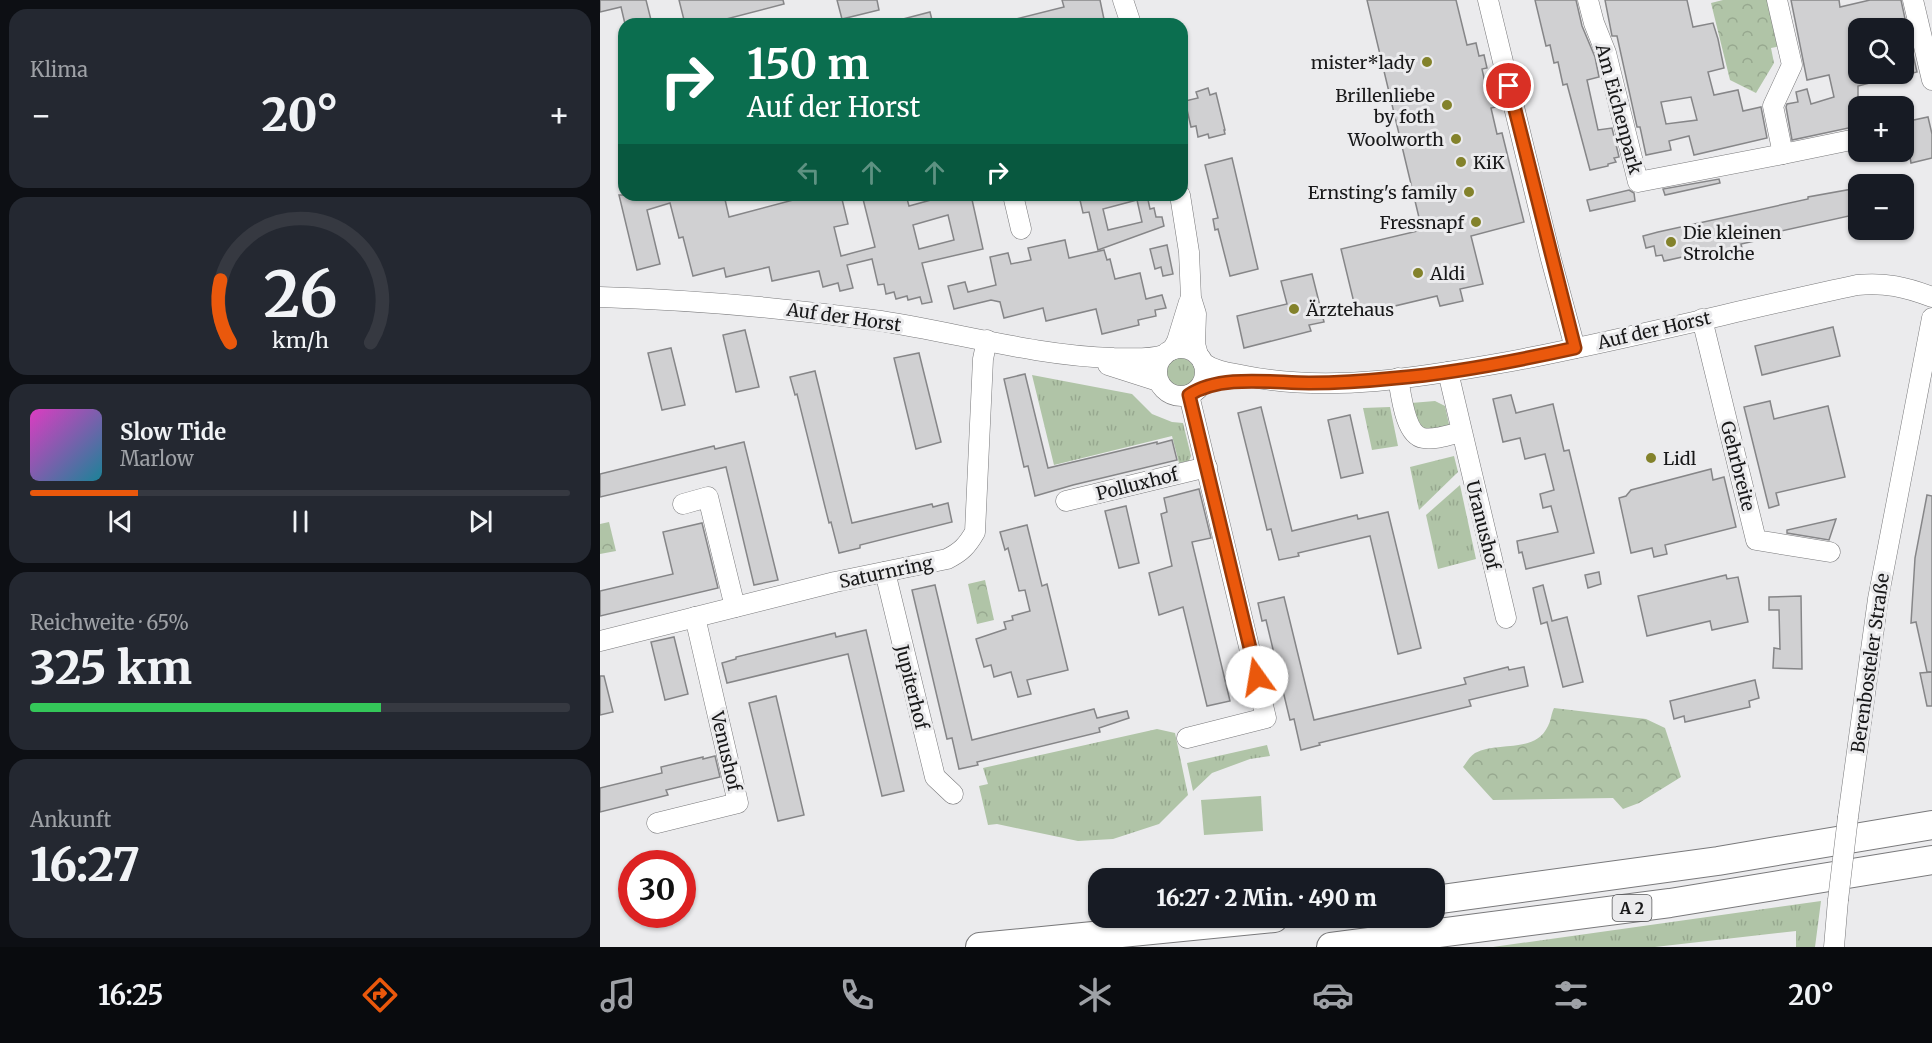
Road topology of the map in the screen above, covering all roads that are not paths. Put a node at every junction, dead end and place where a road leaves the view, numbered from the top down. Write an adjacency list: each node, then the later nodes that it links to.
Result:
1 (1123, 0): 6 (street)
2 (1488, 0): 19 (street)
3 (1588, 0): 9 (street, Am Eichenpark)
4 (1777, 0): 9 (street)
5 (1913, 0): 7 (street)
6 (1129, 18)
7 (1932, 80)
8 (1848, 141): 9 (street, Am Eichenpark)
9 (1783, 154)
10 (1014, 201): 12 (street)
11 (1181, 201): 15 (street)
12 (1021, 229)
13 (600, 297): 18 (street, Auf der Horst)
14 (1932, 297): 17 (street, Auf der Horst)
15 (1191, 298): 20 (street); 22 (street)
16 (1932, 318): 24 (street, Berenbosteler Straße)
17 (1702, 319): 19 (street, Auf der Horst); 33 (street, Gehrbreite)
18 (987, 340): 21 (street, Auf der Horst); 34 (street, Saturnring)
19 (1575, 348): 23 (street, Auf der Horst)
20 (1168, 352): 21 (street, Auf der Horst); 22 (street); 27 (street)
21 (1086, 357): 27 (street, Auf der Horst)
22 (1201, 359): 26 (street, Auf der Horst); 28 (street)
23 (1448, 372): 25 (street, Auf der Horst); 29 (street, Uranushof)
24 (1926, 374): 48 (street, Berenbosteler Straße, bridge)
25 (1398, 378): 26 (street, Auf der Horst); 29 (street)
26 (1265, 380): 28 (street, Auf der Horst)
27 (1158, 381): 28 (street)
28 (1193, 392): 30 (street)
29 (1461, 432): 37 (street, Uranushof)
30 (1207, 467): 31 (street, Polluxhof); 39 (street)
31 (1066, 501)
32 (683, 504): 35 (street)
33 (1830, 552)
34 (885, 572): 35 (street, Saturnring); 40 (street, Jupiterhof)
35 (735, 607): 36 (street, Saturnring)
36 (695, 617): 38 (street, Saturnring); 41 (street, Venushof)
37 (1506, 618)
38 (600, 641)
39 (1187, 738)
40 (953, 794)
41 (657, 823)
42 (1932, 825): 44 (highway, A 2)
43 (1932, 860): 47 (highway, A 2)
44 (1445, 899)
45 (1173, 928): 46 (highway)
46 (980, 947)
47 (1331, 947)
48 (1834, 947)

